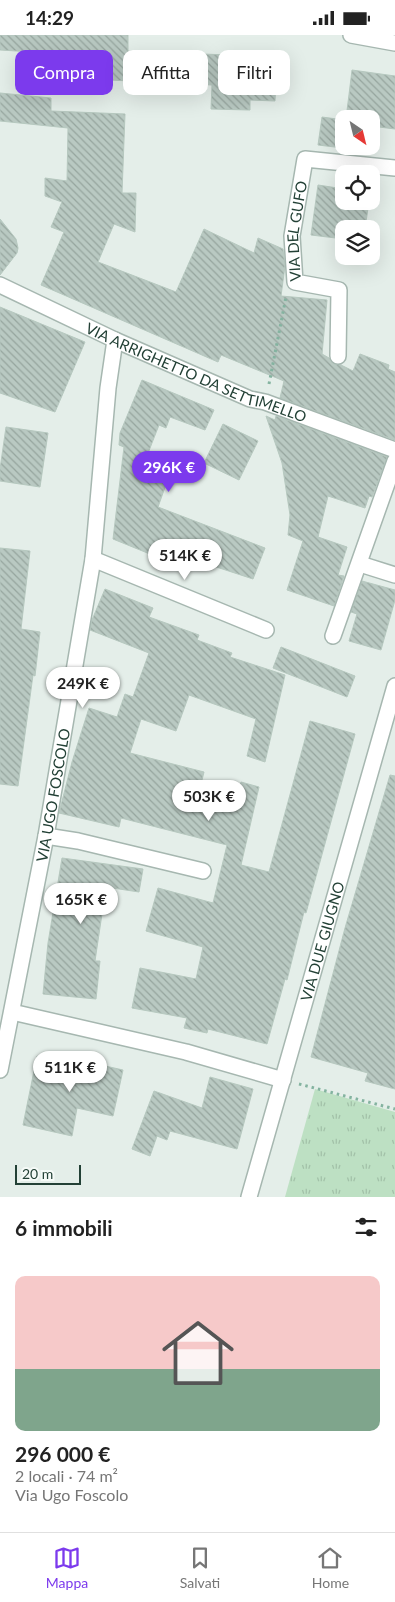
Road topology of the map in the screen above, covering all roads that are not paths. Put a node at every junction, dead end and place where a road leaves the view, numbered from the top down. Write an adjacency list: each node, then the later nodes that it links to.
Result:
1 (351, 35): 2 (street)
2 (395, 43)
3 (395, 168): 6 (street, VIA DEL GUFO)
4 (0, 285): 5 (street, VIA ARRIGHETTO DA SETTIMELLO)
5 (114, 340): 7 (street, VIA ARRIGHETTO DA SETTIMELLO); 9 (street, VIA UGO FOSCOLO)
6 (338, 356)
7 (395, 450)
8 (395, 461): 10 (street)
9 (93, 559): 12 (street); 15 (street, VIA UGO FOSCOLO)
10 (360, 564): 11 (street); 13 (street)
11 (395, 575)
12 (266, 630)
13 (333, 635)
14 (395, 686): 19 (street, VIA DUE GIUGNO)
15 (46, 837): 16 (street); 17 (street, VIA UGO FOSCOLO)
16 (203, 871)
17 (12, 1012): 18 (street, VIA UGO FOSCOLO); 19 (street)
18 (0, 1070)
19 (282, 1080): 20 (street, VIA DUE GIUGNO)
20 (249, 1197)

